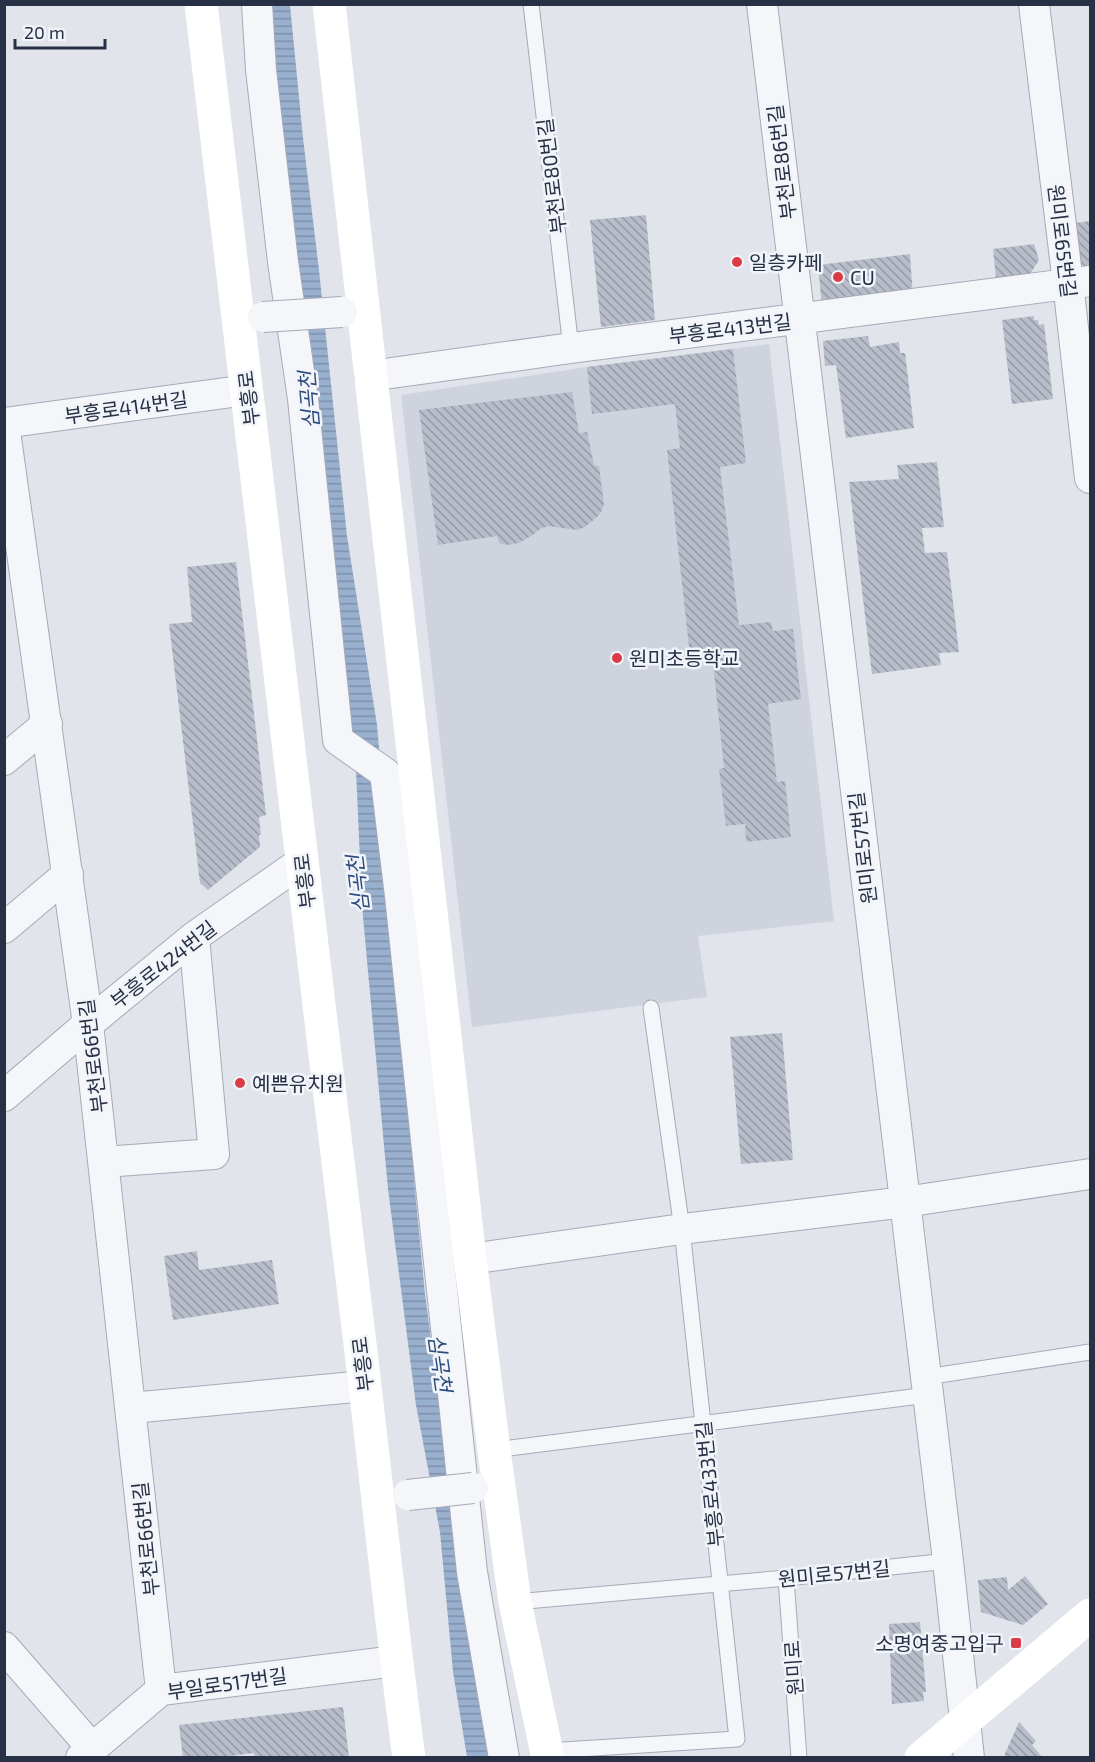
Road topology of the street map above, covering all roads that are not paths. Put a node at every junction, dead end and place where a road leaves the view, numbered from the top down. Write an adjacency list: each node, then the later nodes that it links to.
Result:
1 (201, 4): 9 (street, 부흥로)
2 (257, 4): 50 (street)
3 (329, 4): 8 (street)
4 (531, 4): 11 (lane, 부천로80번길)
5 (762, 4): 10 (street, 부천로86번길)
6 (1034, 4): 7 (street, 원미로65번길)
7 (1079, 282): 10 (street, 부흥로413번길); 15 (street, 원미로65번길)
8 (352, 311): 9 (street, bridge); 12 (street)
9 (251, 318): 13 (street, 부흥로)
10 (799, 319): 11 (street, 부흥로413번길); 27 (street, 원미로57번길)
11 (571, 348): 12 (street, 부흥로413번길)
12 (370, 376): 29 (street)
13 (247, 390): 14 (street, 부흥로414번길); 18 (street, 부흥로)
14 (4, 424): 16 (street, 부천로66번길)
15 (1090, 478)
16 (47, 724): 17 (street); 19 (street, 부천로66번길)
17 (4, 760)
18 (301, 862): 21 (street, 부흥로424번길); 31 (street, 부흥로)
19 (68, 874): 20 (street); 23 (street, 부천로66번길)
20 (4, 928)
21 (194, 937): 23 (street, 부흥로424번길); 25 (street)
22 (651, 1008): 28 (lane, 부흥로433번길)
23 (88, 1024): 24 (street, 부흥로424번길); 25 (street, 부천로66번길)
24 (4, 1096)
25 (104, 1162): 33 (street, 부천로66번길)
26 (1090, 1174): 27 (street)
27 (905, 1202): 28 (street); 32 (street, 원미로57번길)
28 (682, 1229): 29 (street); 34 (lane, 부흥로433번길)
29 (470, 1259): 35 (street)
30 (1090, 1352): 32 (lane)
31 (365, 1386): 33 (street); 37 (street, 부흥로)
32 (927, 1386): 34 (lane); 38 (street, 원미로57번길)
33 (131, 1408): 45 (street, 부천로66번길)
34 (703, 1424): 35 (lane); 40 (lane, 부흥로433번길)
35 (494, 1450): 36 (street)
36 (485, 1486): 37 (street, bridge); 41 (street)
37 (393, 1497): 44 (street, 부흥로)
38 (948, 1561): 39 (lane, 원미로57번길); 46 (street, 원미로57번길)
39 (786, 1578): 40 (lane, 원미로57번길); 51 (lane, 원미로)
40 (720, 1583): 41 (lane); 48 (lane, 부흥로433번길)
41 (515, 1602): 48 (street)
42 (1090, 1615): 46 (street)
43 (4, 1647): 47 (street)
44 (396, 1661): 45 (street, 부일로517번길); 49 (street, 부흥로)
45 (161, 1690): 47 (street, 부일로517번길)
46 (965, 1720): 52 (street); 53 (street)
47 (87, 1753)
48 (548, 1755)
49 (409, 1758)
50 (504, 1758)
51 (799, 1758)
52 (921, 1758)
53 (969, 1758)

